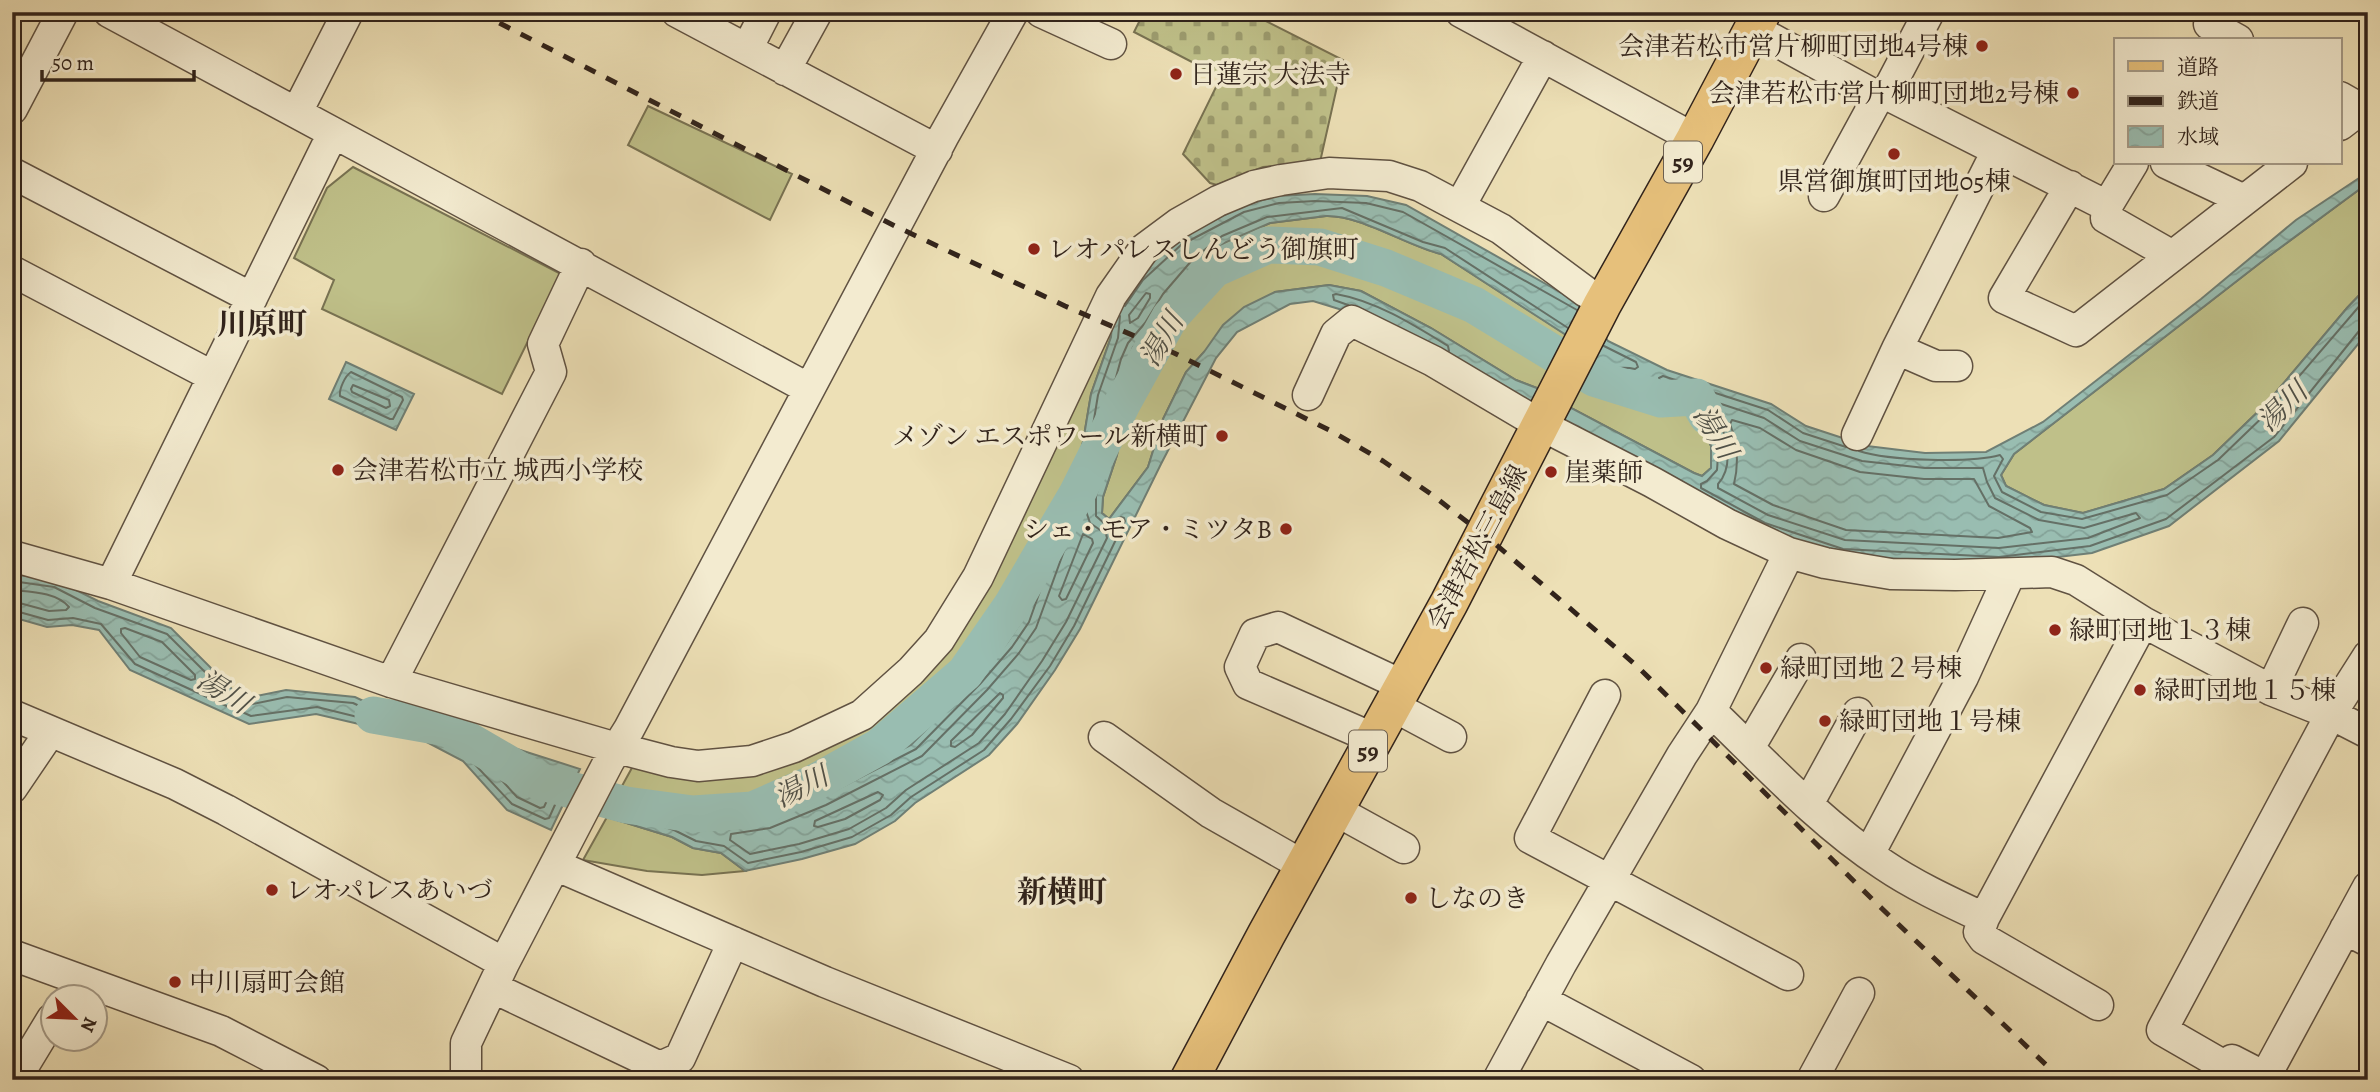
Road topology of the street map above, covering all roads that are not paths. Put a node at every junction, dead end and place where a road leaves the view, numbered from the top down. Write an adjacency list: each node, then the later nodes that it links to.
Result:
1 (64, 12): 20 (street)
2 (109, 12): 21 (street)
3 (348, 12): 21 (street)
4 (677, 12): 15 (street)
5 (765, 12): 15 (street)
6 (817, 12): 17 (street)
7 (1013, 12): 25 (street)
8 (1041, 12): 14 (street)
9 (1461, 12): 16 (street)
10 (1929, 12): 18 (street)
11 (1758, 21): 18 (street); 24 (main road, 会津若松三島線 / 59)
12 (2209, 26): 13 (street)
13 (2234, 38)
14 (1111, 44)
15 (747, 49): 17 (street)
16 (1544, 56): 24 (street); 34 (street)
17 (786, 70): 25 (street)
18 (1882, 95): 26 (street); 32 (street)
19 (2342, 98): 22 (street)
20 (12, 109)
21 (298, 112): 23 (street)
22 (2342, 123)
23 (333, 133): 37 (street); 39 (street)
24 (1696, 139): 40 (main road, 会津若松三島線 / 59)
25 (937, 150): 70 (street)
26 (1997, 151): 31 (street); 41 (street)
27 (2132, 164): 35 (street)
28 (2168, 164): 33 (street)
29 (2291, 164): 33 (street)
30 (12, 173): 39 (street)
31 (2070, 186): 35 (street); 36 (street)
32 (1824, 197)
33 (2244, 200): 36 (street)
34 (1460, 206): 40 (street); 70 (street)
35 (2107, 206): 36 (street)
36 (2171, 256)
37 (581, 264): 44 (street); 56 (street)
38 (12, 271): 43 (street)
39 (252, 298): 43 (street)
40 (1593, 301): 46 (main road, 会津若松三島線 / 59)
41 (1897, 349): 42 (street); 47 (street)
42 (1957, 366)
43 (212, 376): 51 (street)
44 (800, 384)
45 (1308, 395): 46 (street)
46 (1542, 422): 48 (street); 59 (main road, 会津若松三島線 / 59)
47 (1857, 435)
48 (1789, 553): 50 (street); 60 (street)
49 (12, 556): 51 (street)
50 (2010, 574): 52 (street); 75 (street)
51 (111, 584): 56 (street)
52 (2143, 622): 57 (street); 80 (street)
53 (2302, 623): 57 (street)
54 (2368, 656): 62 (street)
55 (1801, 659): 69 (street)
56 (391, 682): 70 (street)
57 (2272, 690): 62 (street)
58 (1605, 695): 78 (street)
59 (1398, 696): 67 (street); 68 (main road, 会津若松三島線 / 59); 68 (street)
60 (1711, 711): 69 (street); 78 (street)
61 (1858, 713): 72 (street)
62 (2331, 714): 65 (street); 92 (street)
63 (12, 715): 64 (street)
64 (50, 732): 71 (street); 85 (street)
65 (2368, 733)
66 (1104, 737): 77 (street)
67 (1451, 737)
68 (1375, 738): 73 (main road, 会津若松三島線 / 59)
69 (1749, 748): 72 (street)
70 (613, 755): 76 (street)
71 (12, 788)
72 (1808, 804): 75 (street)
73 (1335, 810): 74 (street); 77 (main road, 会津若松三島線 / 59)
74 (1404, 848)
75 (1869, 854): 80 (street)
76 (557, 861): 82 (street); 85 (street)
77 (1304, 866): 98 (main road, 会津若松三島線 / 59)
78 (1609, 880): 84 (street); 89 (street)
79 (2368, 887): 81 (street)
80 (1984, 918): 90 (street)
81 (2356, 935): 92 (street)
82 (733, 942): 85 (street); 97 (street)
83 (12, 955): 86 (street)
84 (1788, 975)
85 (502, 977): 96 (street)
86 (65, 984)
87 (1859, 993): 93 (street)
88 (108, 998): 95 (street)
89 (1541, 1000): 99 (street); 100 (street)
90 (2098, 1005)
91 (38, 1042): 94 (street)
92 (2225, 1074)
93 (1823, 1076)
94 (15, 1080)
95 (316, 1080)
96 (466, 1080)
97 (1069, 1080)
98 (1189, 1080)
99 (1499, 1080)
100 (1691, 1080)

